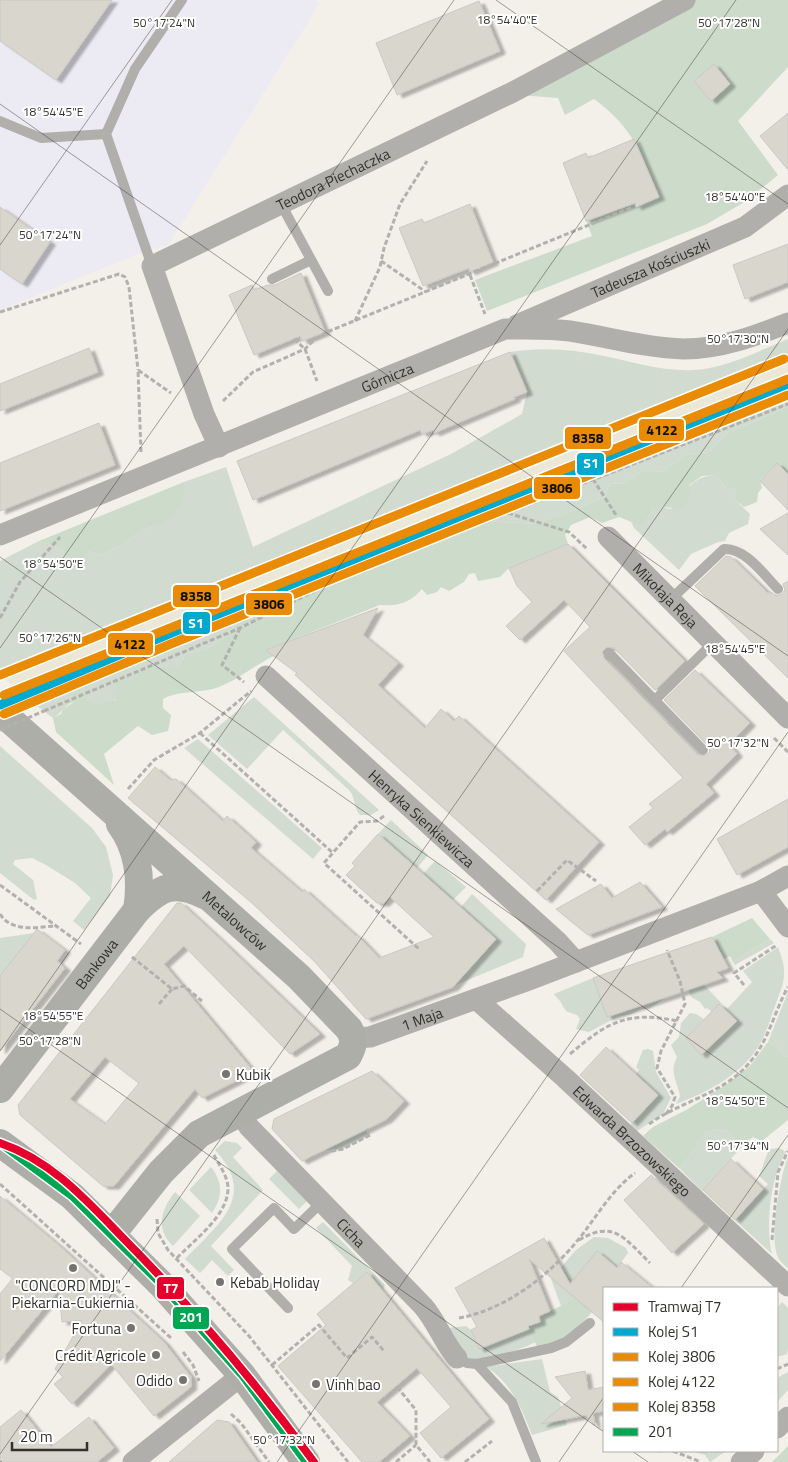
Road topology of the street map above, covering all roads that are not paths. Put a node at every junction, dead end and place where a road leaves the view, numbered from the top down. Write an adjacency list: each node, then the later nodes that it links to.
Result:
1 (182, 0): 4 (lane)
2 (684, 0): 6 (street, Teodora Piechaczka)
3 (0, 121): 4 (lane)
4 (106, 134): 8 (lane)
5 (788, 194): 11 (street, Tadeusza Kościuszki)
6 (281, 204): 7 (lane); 8 (street, Teodora Piechaczka)
7 (311, 260): 9 (lane); 10 (lane)
8 (152, 266): 15 (street)
9 (272, 279)
10 (328, 291)
11 (594, 293): 13 (street, Tadeusza Kościuszki); 14 (street)
12 (788, 323): 14 (street, Górnicza)
13 (505, 329): 14 (street, Górnicza); 15 (street, Górnicza)
14 (590, 335)
15 (219, 448): 16 (street, Górnicza)
16 (0, 535)
17 (608, 536): 19 (street, Mikołaja Reja)
18 (778, 589): 19 (lane)
19 (670, 600): 20 (street, Mikołaja Reja)
20 (712, 644): 23 (lane); 25 (street, Mikołaja Reja)
21 (609, 653): 23 (lane)
22 (266, 676): 33 (street, Henryka Sienkiewicza)
23 (655, 700): 26 (lane)
24 (0, 712): 27 (street, Metalowców)
25 (788, 718)
26 (703, 750)
27 (116, 802): 30 (street, Metalowców); 31 (street, Metalowców)
28 (788, 876): 29 (street, 1 Maja)
29 (761, 891): 32 (street); 33 (street, 1 Maja)
30 (212, 899): 31 (street, Bankowa); 35 (street, Metalowców)
31 (137, 910): 36 (street, Bankowa)
32 (788, 927)
33 (576, 962): 34 (street, 1 Maja)
34 (476, 999): 35 (street, 1 Maja); 41 (street, Edwarda Brzozowskiego)
35 (354, 1038): 37 (street)
36 (0, 1089)
37 (239, 1112): 39 (street, Cicha); 40 (street)
38 (0, 1143): 40 (street)
39 (322, 1202): 42 (lane); 44 (street, Cicha)
40 (112, 1235): 45 (street)
41 (788, 1286)
42 (288, 1308)
43 (590, 1323): 44 (lane)
44 (467, 1361): 51 (lane)
45 (242, 1375): 49 (street); 50 (street)
46 (788, 1417): 47 (street)
47 (778, 1427)
48 (753, 1452): 52 (street)
49 (133, 1462)
50 (306, 1462)
51 (536, 1462)
52 (741, 1462)

